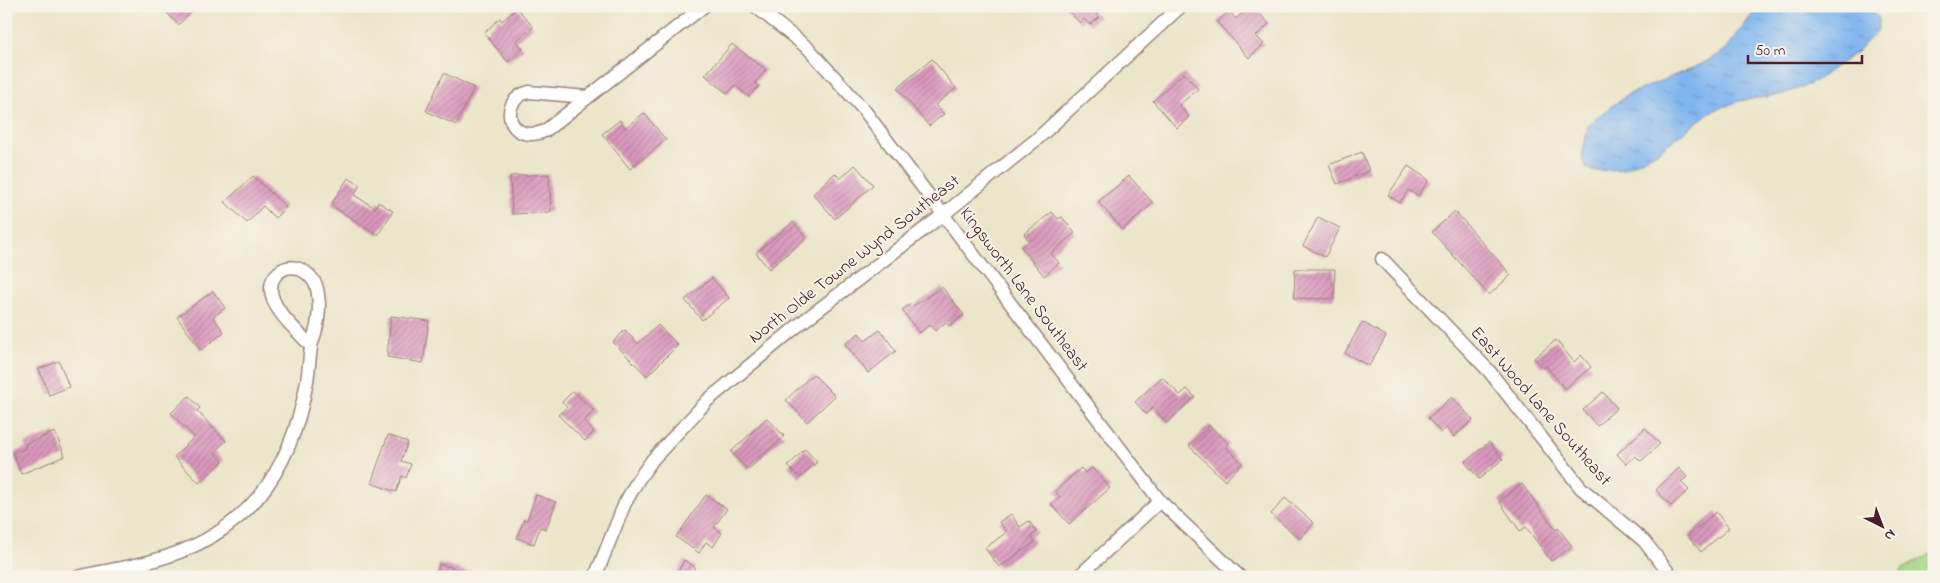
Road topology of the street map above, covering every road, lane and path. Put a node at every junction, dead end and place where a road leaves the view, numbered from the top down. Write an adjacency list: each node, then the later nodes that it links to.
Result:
1 (704, 6): 4 (street)
2 (755, 6): 5 (street, Kingsworth Lane Southeast)
3 (1181, 6): 5 (street, North Olde Towne Wynd Southeast)
4 (588, 97): 4 (street)
5 (944, 214): 8 (street, Kingsworth Lane Southeast); 10 (street, North Olde Towne Wynd Southeast)
6 (1382, 259): 13 (street, East Wood Lane Southeast)
7 (311, 346): 7 (street); 9 (street)
8 (1160, 501): 11 (street); 12 (street, Kingsworth Lane Southeast)
9 (78, 577)
10 (596, 577)
11 (1078, 577)
12 (1240, 577)
13 (1672, 577)

